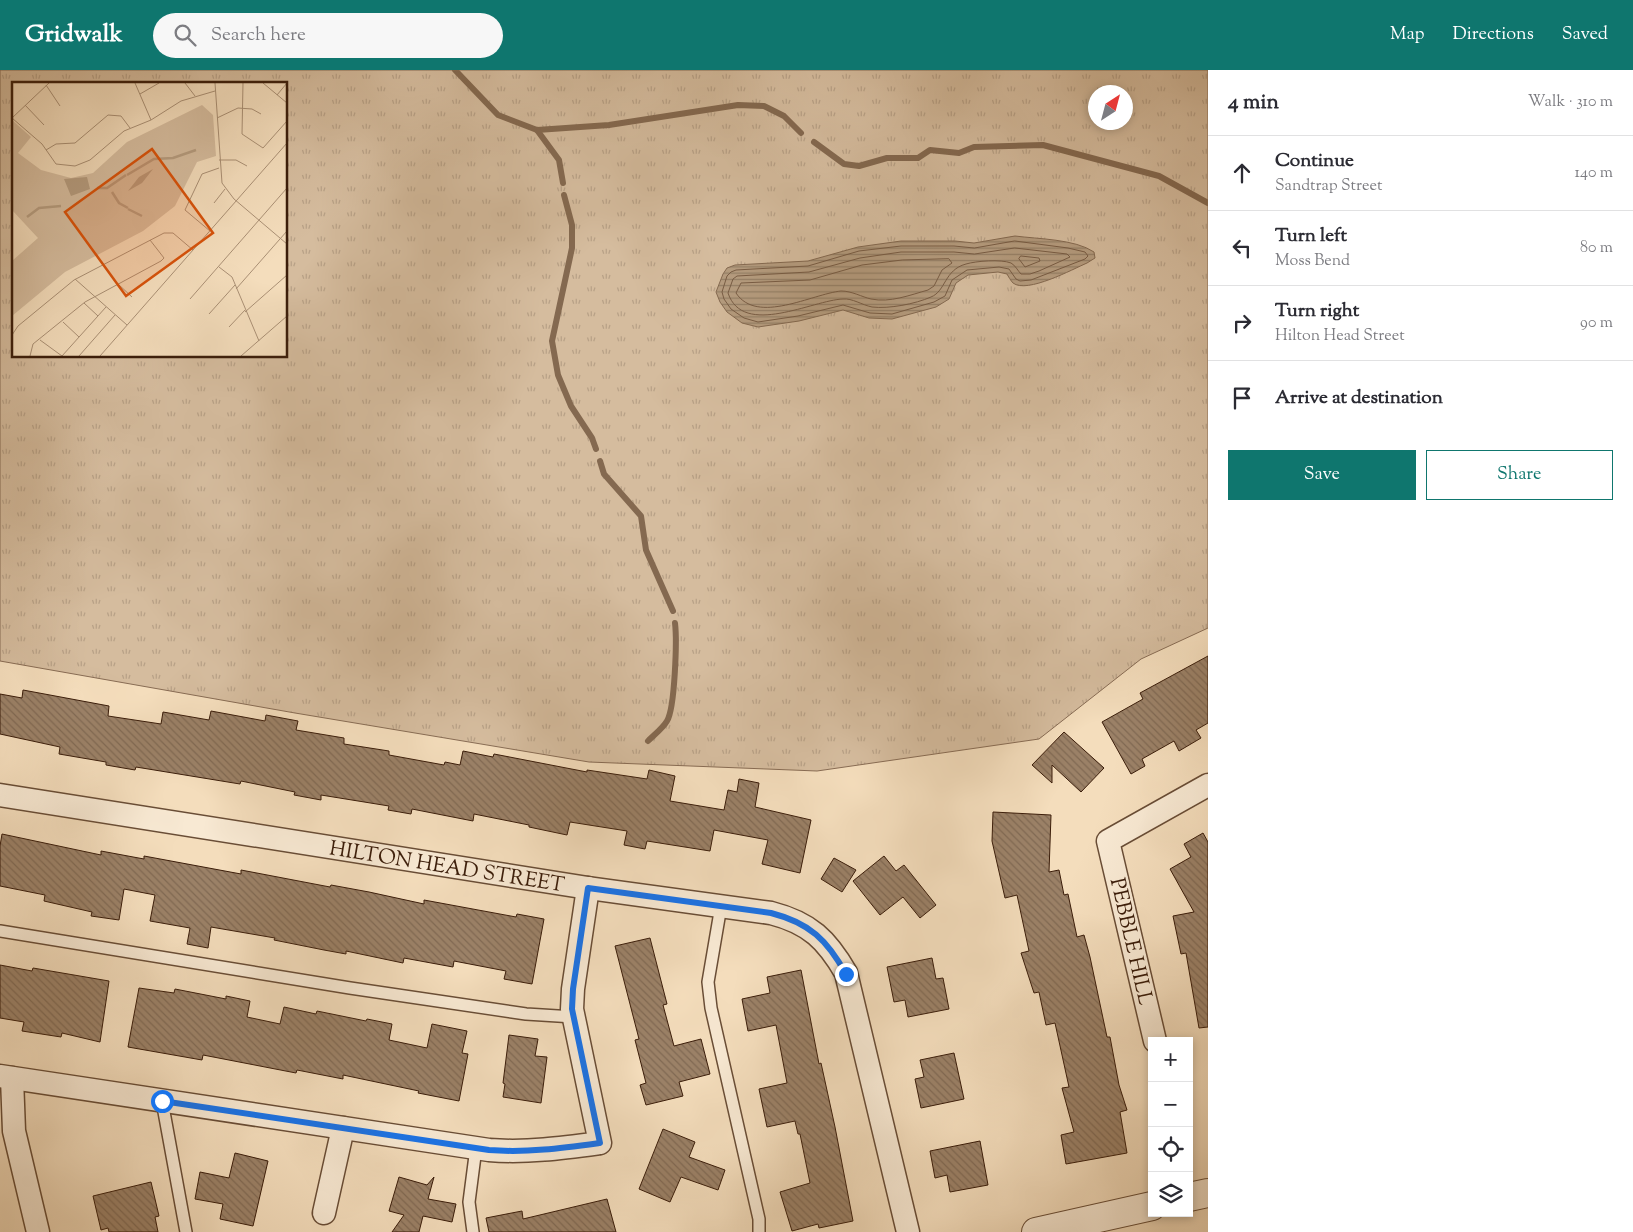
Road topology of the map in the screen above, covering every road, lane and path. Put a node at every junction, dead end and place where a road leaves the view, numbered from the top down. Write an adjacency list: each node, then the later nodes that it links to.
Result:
1 (1208, 785): 7 (street, PEBBLE HILL)
2 (0, 795): 3 (street, HILTON HEAD STREET)
3 (588, 888): 4 (street, HILTON HEAD STREET); 6 (street)
4 (721, 906): 17 (lane); 18 (street, HILTON HEAD STREET)
5 (0, 931): 6 (lane)
6 (574, 1018): 11 (street)
7 (1154, 1037)
8 (6, 1077): 9 (street); 14 (street)
9 (162, 1101): 10 (street); 15 (lane)
10 (343, 1128): 11 (street); 13 (street)
11 (476, 1148): 16 (lane)
12 (1148, 1207): 19 (street)
13 (324, 1213)
14 (38, 1232)
15 (186, 1232)
16 (473, 1232)
17 (759, 1232)
18 (908, 1232)
19 (1036, 1232)

